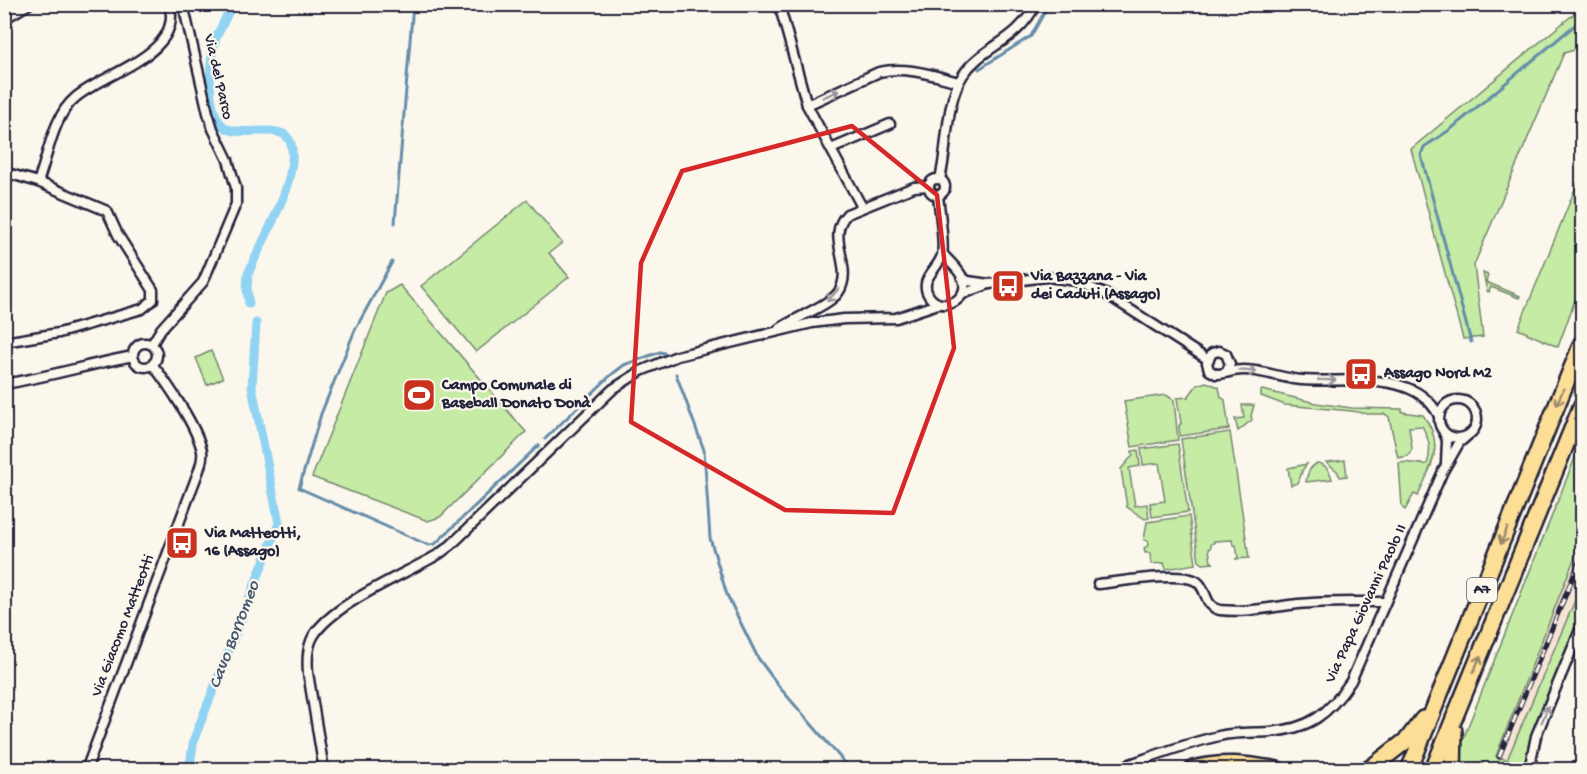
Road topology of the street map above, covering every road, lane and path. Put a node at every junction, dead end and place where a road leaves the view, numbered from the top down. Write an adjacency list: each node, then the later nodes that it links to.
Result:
1 (28, 4): 6 (street)
2 (170, 4): 13 (street)
3 (183, 4): 29 (street, Via del Parco)
4 (779, 4): 8 (street)
5 (1036, 4): 7 (street)
6 (4, 19)
7 (959, 82): 8 (street, one-way to 7); 12 (street)
8 (807, 105): 10 (street)
9 (890, 124): 10 (street)
10 (831, 149): 16 (street)
11 (4, 172): 13 (street)
12 (940, 179): 14 (street); 15 (street)
13 (39, 182): 27 (street)
14 (929, 186): 15 (street); 16 (street)
15 (938, 195): 17 (street)
16 (862, 207): 26 (street, one-way to 26)
17 (943, 254): 18 (street); 19 (street)
18 (955, 268): 19 (street); 20 (street)
19 (934, 269): 22 (street)
20 (962, 277): 21 (street); 23 (street)
21 (989, 284): 23 (street); 31 (street)
22 (926, 291): 24 (street); 25 (street)
23 (963, 294): 24 (street)
24 (938, 304): 25 (street)
25 (914, 311): 26 (street)
26 (776, 332): 47 (street)
27 (4, 342)
28 (1582, 343): 43 (highway, A7, one-way to 43)
29 (152, 344): 30 (street); 32 (street)
30 (133, 356): 32 (street); 34 (street)
31 (1207, 359): 33 (street); 33 (street)
32 (153, 364): 46 (street, Via Giacomo Matteotti)
33 (1227, 371): 36 (street, one-way to 36)
34 (4, 384)
35 (1582, 405): 44 (highway, A7, one-way to 35)
36 (1439, 416): 37 (street); 38 (street)
37 (1444, 433): 38 (street); 39 (street, Via Papa Giovanni Paolo II)
38 (1466, 437): 39 (street, Via Papa Giovanni Paolo II)
39 (1446, 465): 41 (street, Via Papa Giovanni Paolo II)
40 (1098, 584): 41 (street)
41 (1385, 602): 48 (street, Via Papa Giovanni Paolo II)
42 (1582, 625): 54 (street, one-way to 42)
43 (1437, 699): 50 (highway); 51 (highway, A7)
44 (1454, 718): 52 (highway, A7); 53 (highway)
45 (1193, 769): 49 (highway)
46 (87, 770)
47 (324, 770)
48 (1113, 770)
49 (1278, 770)
50 (1364, 770)
51 (1409, 770)
52 (1433, 770)
53 (1453, 770)
54 (1528, 770)

